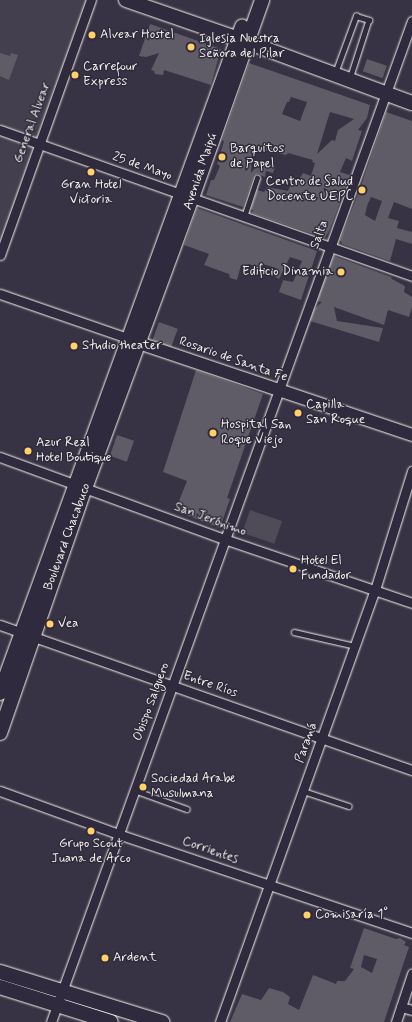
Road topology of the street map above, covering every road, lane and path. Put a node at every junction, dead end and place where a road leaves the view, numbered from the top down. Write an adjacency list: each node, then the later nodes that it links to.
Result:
1 (91, 0): 12 (street, General Alvear)
2 (126, 0): 6 (main road)
3 (252, 0): 6 (main road, Avenida Maipú)
4 (262, 0): 6 (main road, Avenida Maipú)
5 (412, 22): 9 (street, Salta)
6 (242, 40): 7 (main road); 14 (main road, Avenida Maipú)
7 (334, 75): 8 (main road); 8 (lane)
8 (350, 81): 9 (main road)
9 (385, 94): 10 (main road); 16 (street, Salta)
10 (412, 103)
11 (0, 130): 12 (street, 25 de Mayo)
12 (40, 144): 14 (street, 25 de Mayo); 17 (street, General Alvear)
13 (257, 178): 15 (lane)
14 (187, 196): 15 (street, 25 de Mayo); 20 (main road, Avenida Maipú)
15 (244, 216): 16 (street, 25 de Mayo)
16 (330, 247): 18 (street, 25 de Mayo); 21 (street, Salta)
17 (0, 255)
18 (412, 276)
19 (0, 294): 20 (street, Rosario de Santa Fe)
20 (134, 341): 21 (street, Rosario de Santa Fe); 25 (main road, Boulevard Chacabuco)
21 (279, 390): 22 (street, Rosario de Santa Fe); 26 (street, Obispo Salguero)
22 (412, 435)
23 (0, 457): 25 (street, San Jerónimo)
24 (412, 471): 27 (street, Paraná)
25 (80, 487): 26 (street, San Jerónimo); 31 (main road, Boulevard Chacabuco)
26 (224, 539): 27 (street, San Jerónimo); 33 (street, Obispo Salguero)
27 (375, 591): 28 (street, San Jerónimo); 32 (street, Paraná)
28 (412, 604)
29 (0, 625): 31 (street, Entre Ríos)
30 (294, 632): 32 (lane)
31 (27, 634): 33 (street, Entre Ríos); 34 (main road, Boulevard Chacabuco); 35 (main road, Boulevard Chacabuco)
32 (355, 646): 36 (street, Paraná)
33 (172, 685): 36 (street, Entre Ríos); 38 (street, Obispo Salguero)
34 (0, 693)
35 (0, 733)
36 (322, 738): 37 (street, Entre Ríos); 40 (street, Paraná)
37 (412, 770)
38 (134, 790): 42 (lane); 43 (street, Obispo Salguero)
39 (0, 791): 43 (street, Corrientes)
40 (303, 791): 41 (lane); 44 (street, Paraná)
41 (349, 806)
42 (187, 809)
43 (118, 834): 44 (street, Corrientes); 49 (street, Obispo Salguero)
44 (269, 885): 45 (street, Corrientes); 55 (street, Paraná)
45 (412, 933)
46 (0, 972): 49 (main road)
47 (412, 974): 50 (street)
48 (0, 987): 49 (main road)
49 (60, 998): 52 (street, Obispo Salguero); 53 (main road); 54 (main road)
50 (401, 1007): 51 (street); 56 (street)
51 (412, 1010)
52 (51, 1022)
53 (111, 1022)
54 (162, 1022)
55 (220, 1022)
56 (396, 1022)

